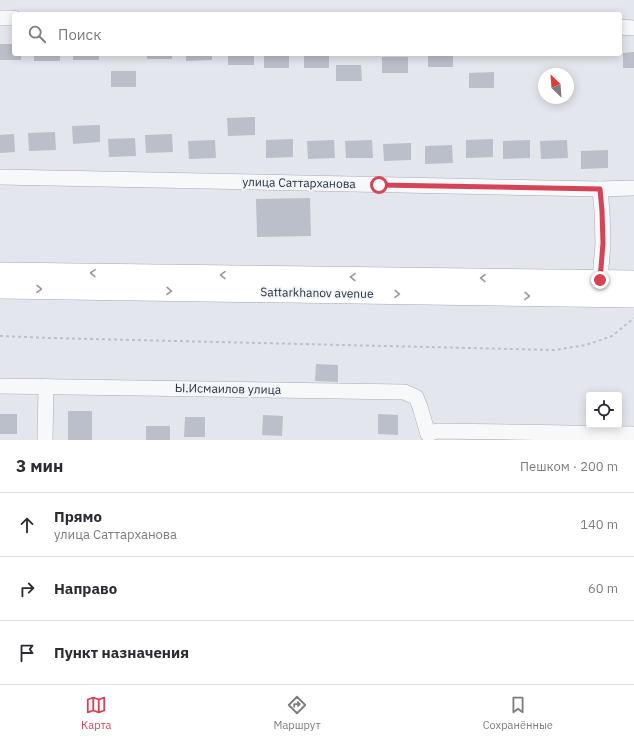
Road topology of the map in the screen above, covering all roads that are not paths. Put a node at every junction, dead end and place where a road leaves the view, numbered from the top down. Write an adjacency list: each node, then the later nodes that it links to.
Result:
1 (0, 18): 2 (street)
2 (12, 18)
3 (622, 27): 4 (street)
4 (634, 28)
5 (0, 177): 6 (street, улица Саттарханова)
6 (600, 189): 7 (street, улица Саттарханова); 9 (street)
7 (628, 189)
8 (7, 280): 9 (main road, Sattarkhanov avenue, one-way to 8); 11 (main road, Sattarkhanov avenue, one-way to 11)
9 (600, 280): 10 (main road, Sattarkhanov avenue)
10 (634, 280)
11 (634, 298)
12 (0, 386): 13 (street, Ы.Исмаилов улица)
13 (46, 386): 15 (street, Ы.Исмаилов улица); 16 (street)
14 (634, 434): 15 (street)
15 (427, 437)
16 (45, 440)

